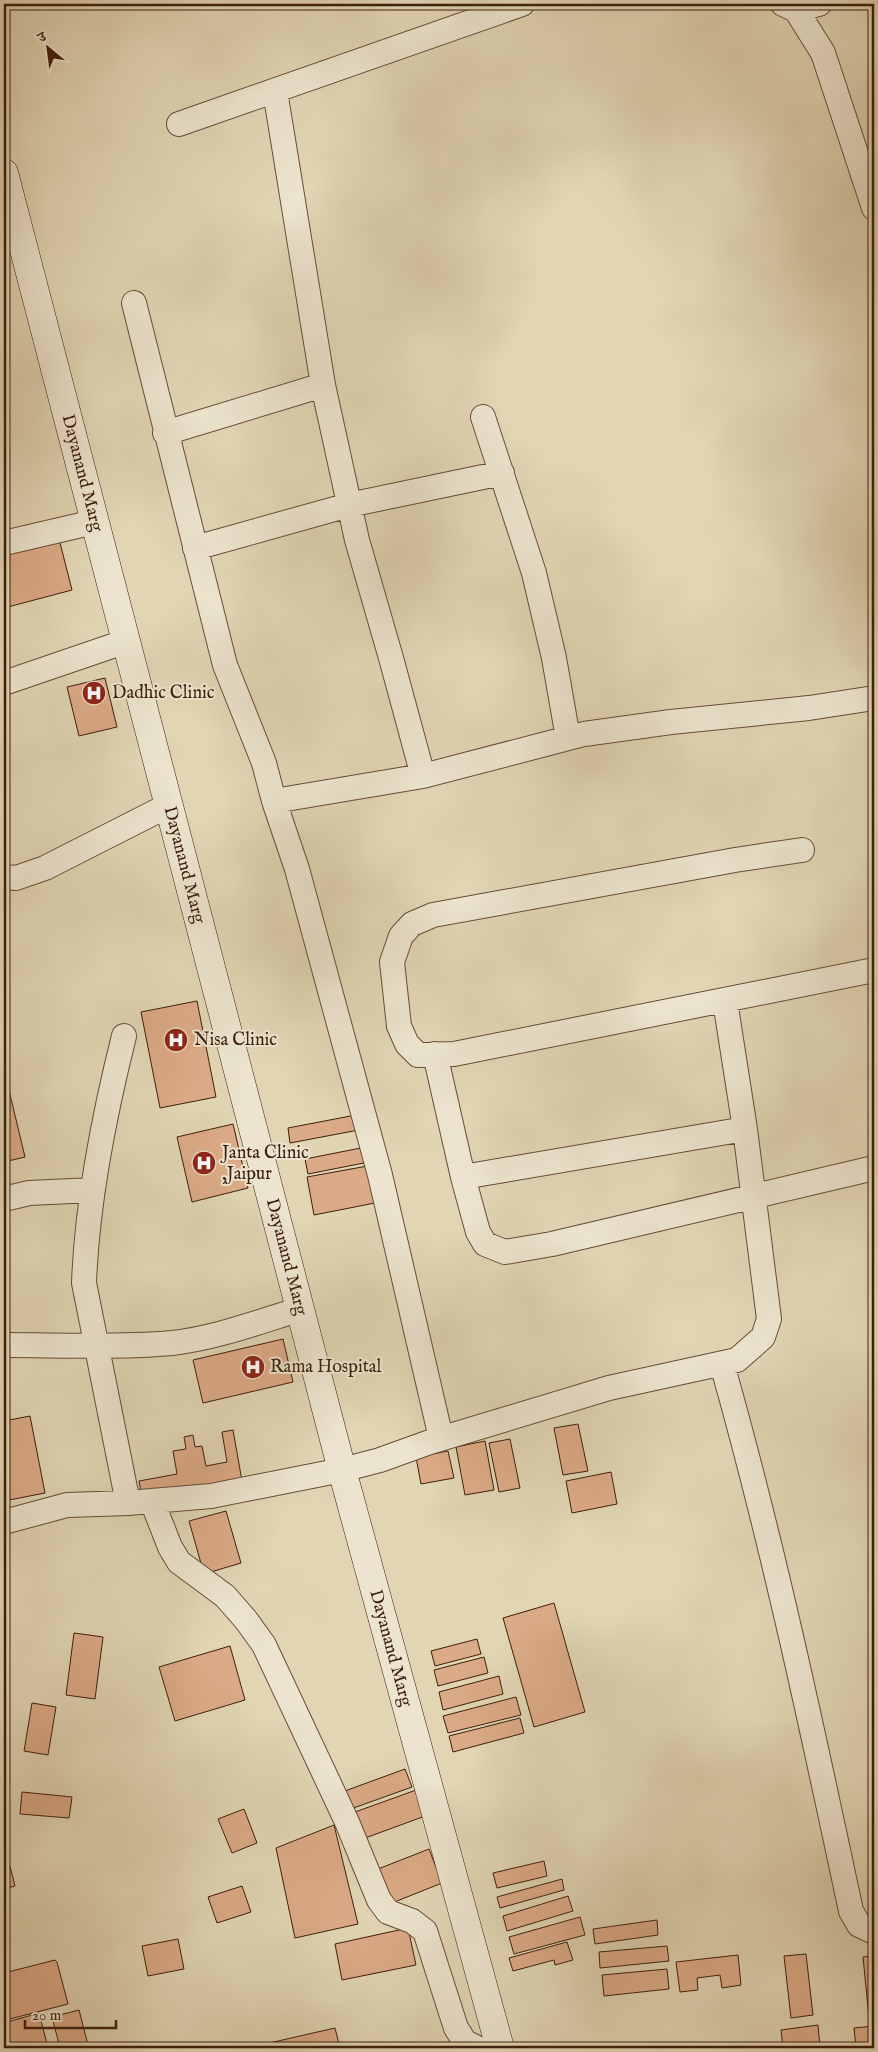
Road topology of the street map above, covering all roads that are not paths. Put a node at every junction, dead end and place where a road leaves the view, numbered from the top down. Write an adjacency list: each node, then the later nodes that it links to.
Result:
1 (522, 4): 4 (street)
2 (820, 4): 3 (street)
3 (789, 7): 7 (street)
4 (275, 91): 5 (street); 9 (street)
5 (179, 124)
6 (4, 172): 14 (street, Dayanand Marg)
7 (874, 208)
8 (134, 303): 11 (street)
9 (324, 385): 11 (street); 13 (street)
10 (483, 417): 12 (street)
11 (165, 432): 16 (street)
12 (502, 473): 13 (street); 20 (street)
13 (350, 505): 16 (street); 21 (street)
14 (94, 522): 15 (street); 17 (street, Dayanand Marg)
15 (4, 543)
16 (195, 548): 22 (street)
17 (127, 641): 18 (street); 23 (street, Dayanand Marg)
18 (4, 682)
19 (874, 698): 20 (street)
20 (568, 738): 21 (street)
21 (423, 776): 22 (street)
22 (274, 801): 40 (street)
23 (169, 805): 25 (street); 36 (street, Dayanand Marg)
24 (802, 850): 29 (street)
25 (4, 877)
26 (874, 970): 27 (street)
27 (725, 1001): 29 (street); 30 (street)
28 (124, 1036): 33 (street)
29 (435, 1054): 32 (street)
30 (745, 1129): 32 (street); 34 (street)
31 (874, 1168): 34 (street)
32 (463, 1177): 34 (street)
33 (92, 1190): 35 (street); 38 (street)
34 (752, 1197): 39 (street)
35 (4, 1199)
36 (300, 1309): 38 (street); 41 (street, Dayanand Marg)
37 (4, 1345): 38 (street)
38 (96, 1346): 43 (street)
39 (722, 1364): 40 (street); 45 (street)
40 (441, 1438): 41 (street)
41 (342, 1470): 42 (street); 47 (street, Dayanand Marg)
42 (152, 1501): 43 (street); 46 (street)
43 (128, 1503): 44 (street)
44 (4, 1522)
45 (874, 1932)
46 (477, 2048)
47 (500, 2048)

